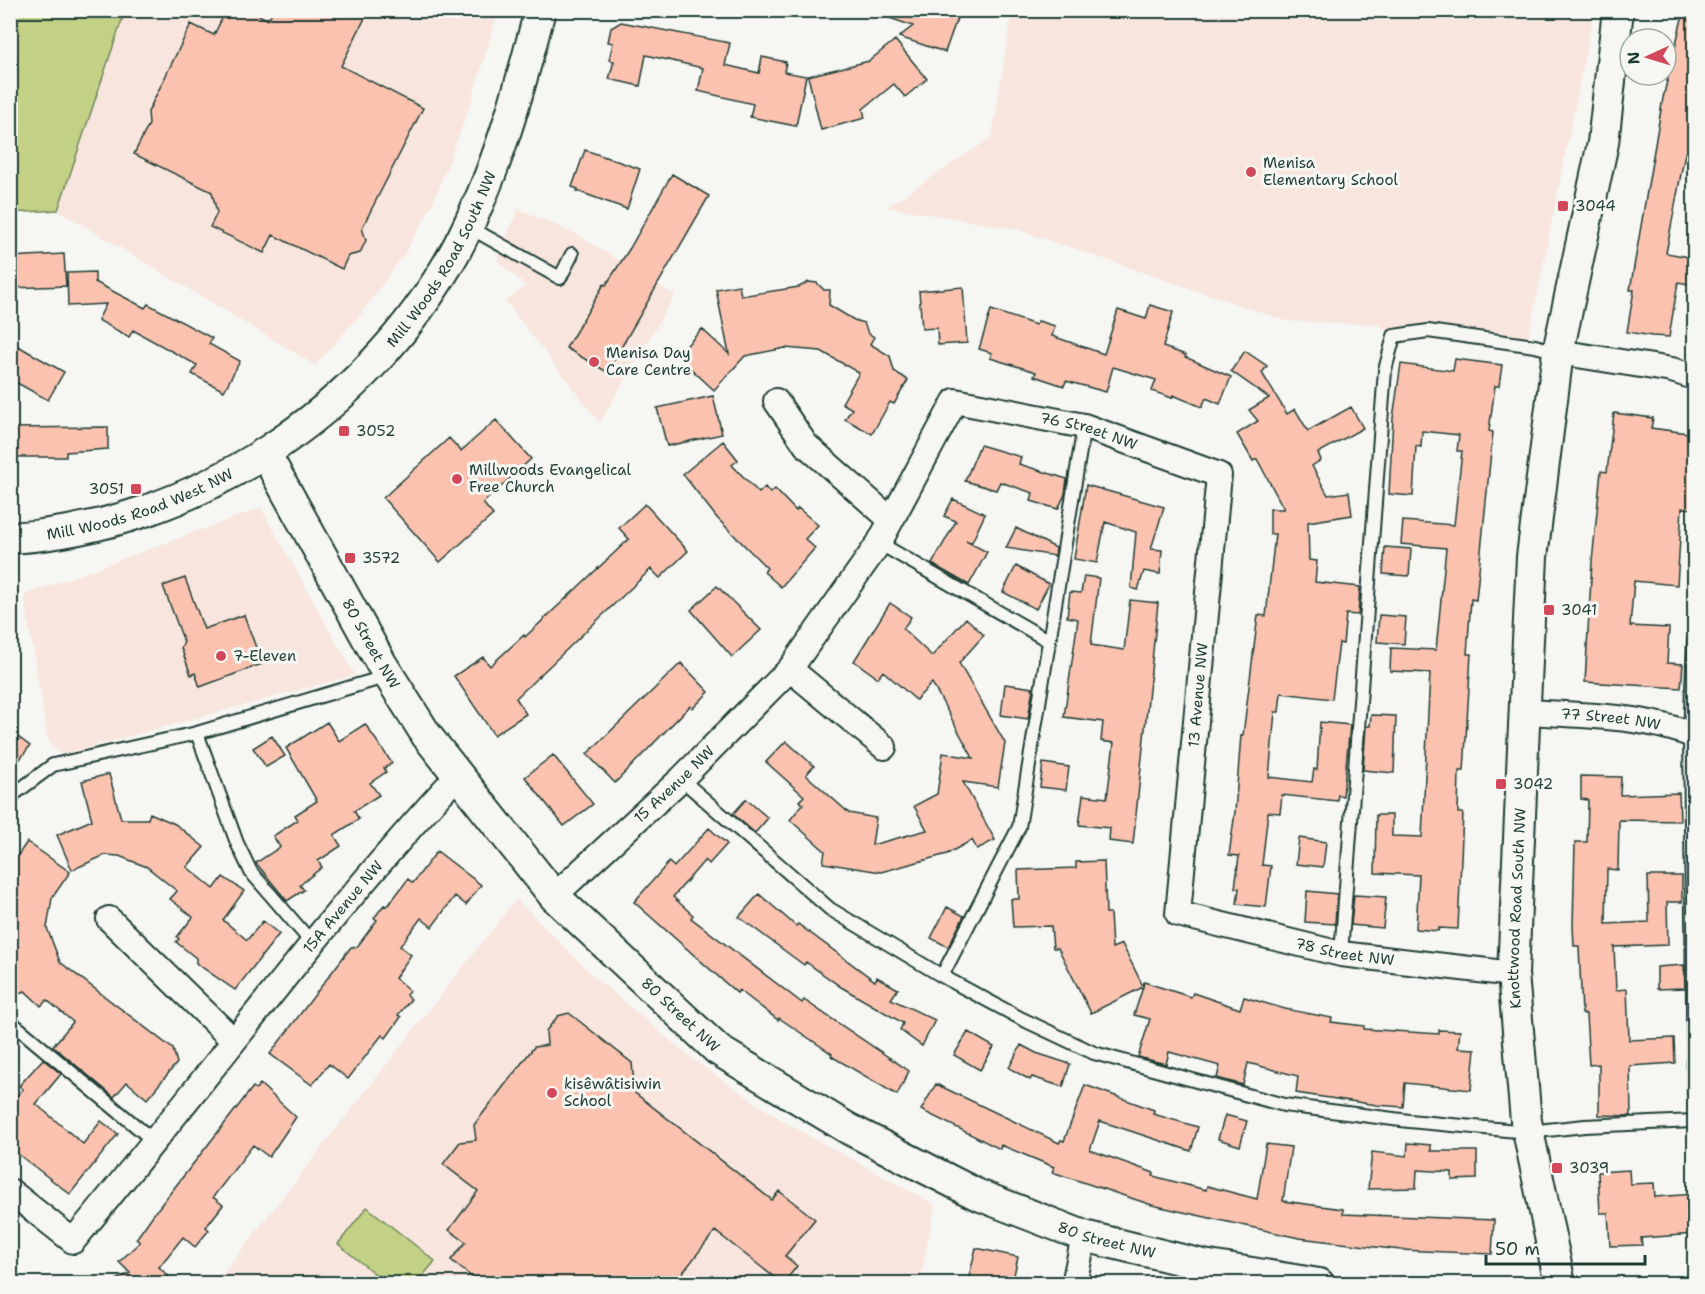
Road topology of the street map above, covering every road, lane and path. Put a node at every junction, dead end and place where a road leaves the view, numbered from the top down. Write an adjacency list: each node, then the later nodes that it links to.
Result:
1 (540, 10): 3 (street, Mill Woods Road South NW)
2 (1618, 10): 5 (street, Knottwood Road South NW)
3 (467, 226): 4 (lane); 10 (street, Mill Woods Road South NW)
4 (572, 254)
5 (1558, 352): 6 (street); 19 (street, Knottwood Road South NW); 30 (lane)
6 (1695, 377)
7 (776, 401): 12 (street)
8 (955, 401): 9 (street, 76 Street NW); 12 (street, 15 Avenue NW)
9 (1084, 426): 11 (street, 76 Street NW); 15 (lane)
10 (265, 453): 13 (street, Mill Woods Road West NW); 18 (street, 80 Street NW)
11 (1219, 475): 27 (street, 13 Avenue NW)
12 (890, 519): 14 (street, 15 Avenue NW)
13 (10, 538)
14 (879, 543): 15 (lane); 17 (street, 15 Avenue NW)
15 (1049, 641): 32 (lane)
16 (1695, 642): 21 (lane)
17 (790, 669): 22 (street); 24 (street, 15 Avenue NW)
18 (389, 676): 20 (lane); 23 (street, 80 Street NW)
19 (1525, 712): 21 (street, 77 Street NW); 31 (street, Knottwood Road South NW)
20 (197, 733): 25 (lane); 29 (lane)
21 (1692, 735): 35 (lane)
22 (884, 747)
23 (458, 776): 26 (street, 80 Street NW); 29 (street, 15A Avenue NW)
24 (681, 779): 26 (street, 15 Avenue NW); 32 (lane)
25 (10, 797)
26 (554, 896): 40 (street, 80 Street NW)
27 (1178, 914): 30 (street, 78 Street NW)
28 (109, 918): 34 (street)
29 (312, 943): 34 (street, 15A Avenue NW)
30 (1341, 954): 31 (street, 78 Street NW)
31 (1513, 974): 37 (street, Knottwood Road South NW)
32 (942, 976): 37 (lane)
33 (10, 1021): 38 (lane)
34 (233, 1040): 38 (street, 15A Avenue NW)
35 (1695, 1093)
36 (1695, 1121): 37 (lane)
37 (1528, 1132): 43 (street, Knottwood Road South NW)
38 (155, 1142): 39 (street, 15A Avenue NW)
39 (10, 1191)
40 (1084, 1236): 41 (street); 42 (street, 80 Street NW)
41 (1074, 1284)
42 (1319, 1284)
43 (1560, 1284)

